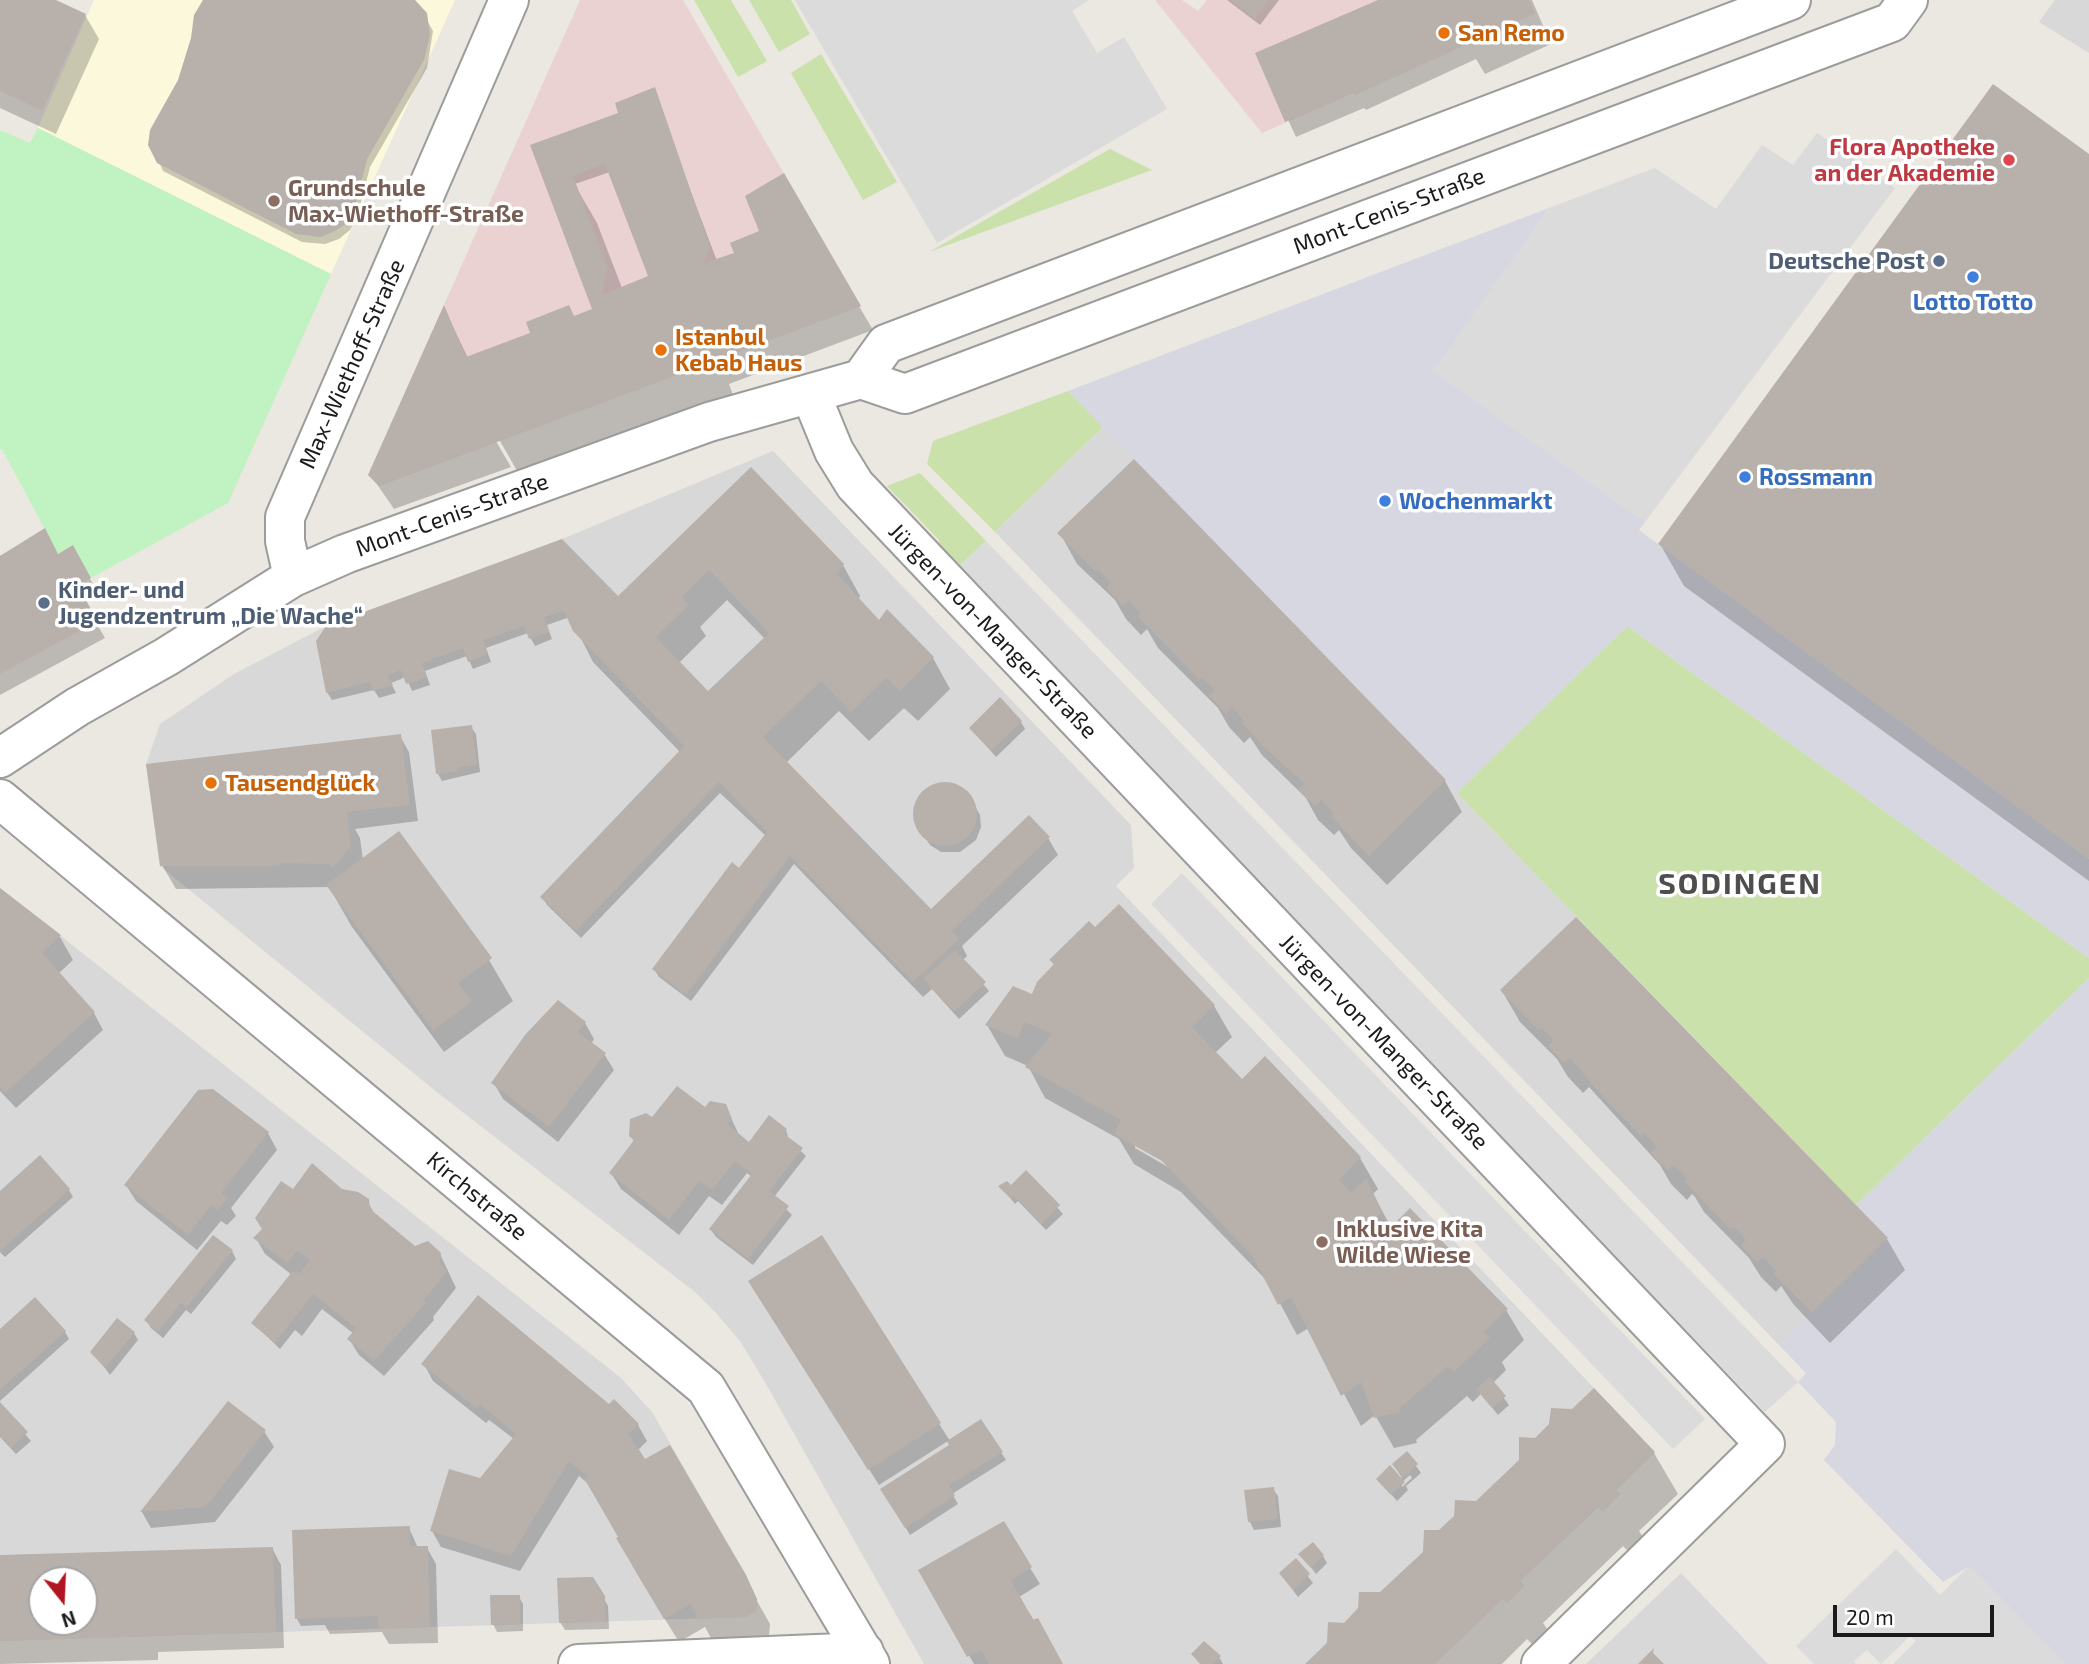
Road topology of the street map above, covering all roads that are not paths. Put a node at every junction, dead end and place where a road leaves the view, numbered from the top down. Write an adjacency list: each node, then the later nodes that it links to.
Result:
1 (509, 0): 8 (street, Max-Wiethoff-Straße)
2 (1791, 0): 4 (street)
3 (1908, 0): 5 (street, Mont-Cenis-Straße)
4 (1725, 10): 5 (street); 6 (street)
5 (1759, 72): 6 (street, Mont-Cenis-Straße)
6 (861, 379): 7 (street, Mont-Cenis-Straße)
7 (811, 395): 8 (street, Mont-Cenis-Straße); 13 (street, Jürgen-von-Manger-Straße)
8 (293, 577): 9 (street, Mont-Cenis-Straße)
9 (0, 758)
10 (0, 799): 11 (street, Kirchstraße)
11 (867, 1658): 12 (street)
12 (578, 1664)
13 (1541, 1664)

